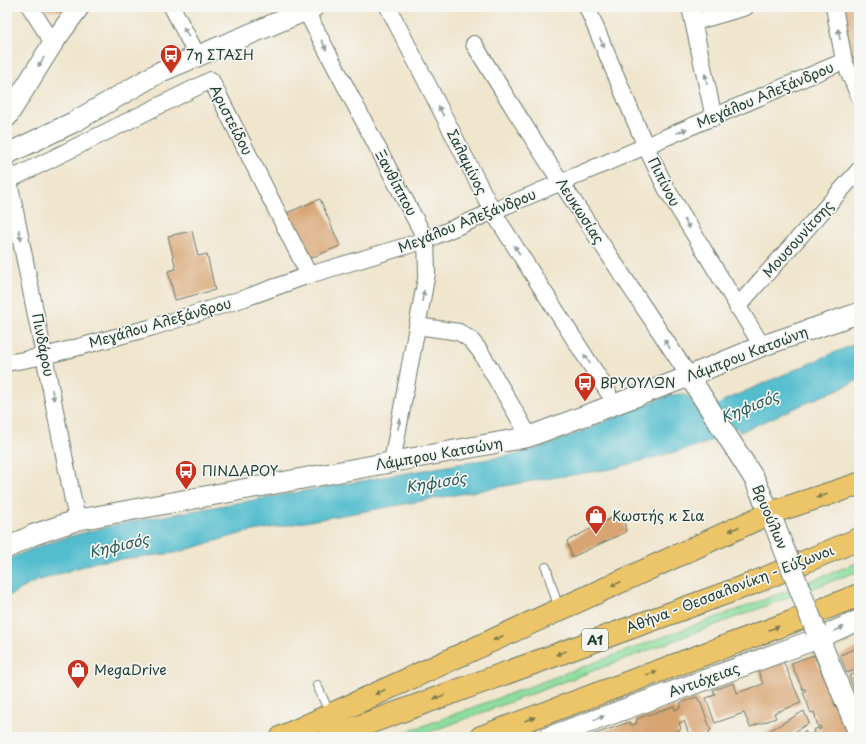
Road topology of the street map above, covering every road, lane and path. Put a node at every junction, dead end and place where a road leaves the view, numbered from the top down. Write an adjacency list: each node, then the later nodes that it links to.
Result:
1 (30, 7): 10 (street)
2 (79, 7): 10 (street)
3 (172, 7): 12 (street, one-way to 3)
4 (388, 7): 22 (street, Σαλαμίνος, one-way to 4)
5 (587, 7): 17 (street, Πιπίνου, one-way to 17)
6 (746, 7): 9 (street)
7 (834, 7): 13 (street, one-way to 7)
8 (310, 9): 12 (street); 23 (street, Ξανθίππου, one-way to 23)
9 (692, 14): 16 (street, one-way to 9)
10 (53, 43): 15 (street, one-way to 15)
11 (474, 44): 21 (street, Λευκωσίας)
12 (198, 57): 18 (street)
13 (844, 61): 14 (street); 16 (street, Μεγάλου Αλεξάνδρου)
14 (859, 96)
15 (7, 117)
16 (714, 118): 17 (street, Μεγάλου Αλεξάνδρου, one-way to 16)
17 (646, 146): 21 (street, Μεγάλου Αλεξάνδρου); 25 (street, Πιπίνου, one-way to 25)
18 (7, 154)
19 (859, 170): 25 (street, Μουσουνίτσης)
20 (8, 174): 24 (street, Αριστείδου); 29 (street, Πινδάρου, one-way to 29)
21 (562, 182): 22 (street, Μεγάλου Αλεξάνδρου); 31 (street, Λευκωσίας, one-way to 21)
22 (493, 212): 23 (street, Μεγάλου Αλεξάνδρου); 32 (street, Σαλαμίνος, one-way to 22)
23 (426, 240): 24 (street, Μεγάλου Αλεξάνδρου); 27 (street, Ξανθίππου, one-way to 23)
24 (309, 275): 29 (street, Μεγάλου Αλεξάνδρου)
25 (737, 307): 28 (street, Πιπίνου)
26 (859, 313): 28 (street, Λάμπρου Κατσώνη)
27 (417, 326): 33 (street); 34 (street, Ξανθίππου, one-way to 27)
28 (762, 346): 31 (street, Λάμπρου Κατσώνη)
29 (45, 356): 30 (street, Μεγάλου Αλεξάνδρου); 36 (street, Πινδάρου, one-way to 36)
30 (7, 363)
31 (692, 382): 34 (street, Λάμπρου Κατσώνη); 37 (street, Βρυούλων)
32 (608, 392)
33 (525, 429)
34 (392, 462): 36 (street, Λάμπρου Κατσώνη)
35 (859, 484): 37 (highway, one-way to 37)
36 (77, 520): 39 (street, Λάμπρου Κατσώνη)
37 (772, 520): 42 (highway, one-way to 42); 44 (street, Βρυούλων, bridge)
38 (859, 539): 49 (highway, Αθήνα - Θεσσαλονίκη - Εύζωνοι / Α1, one-way to 49)
39 (7, 548)
40 (546, 567): 42 (lane)
41 (859, 595): 50 (highway, one-way to 41)
42 (559, 610): 46 (highway, one-way to 46)
43 (859, 620): 44 (street, Αντιόχειας, one-way to 43)
44 (817, 634): 47 (street, Βρυούλων); 51 (street, Αντιόχειας, one-way to 44)
45 (318, 686): 46 (lane)
46 (331, 715): 48 (highway)
47 (859, 734)
48 (282, 737)
49 (330, 737)
50 (480, 737)
51 (549, 737)

